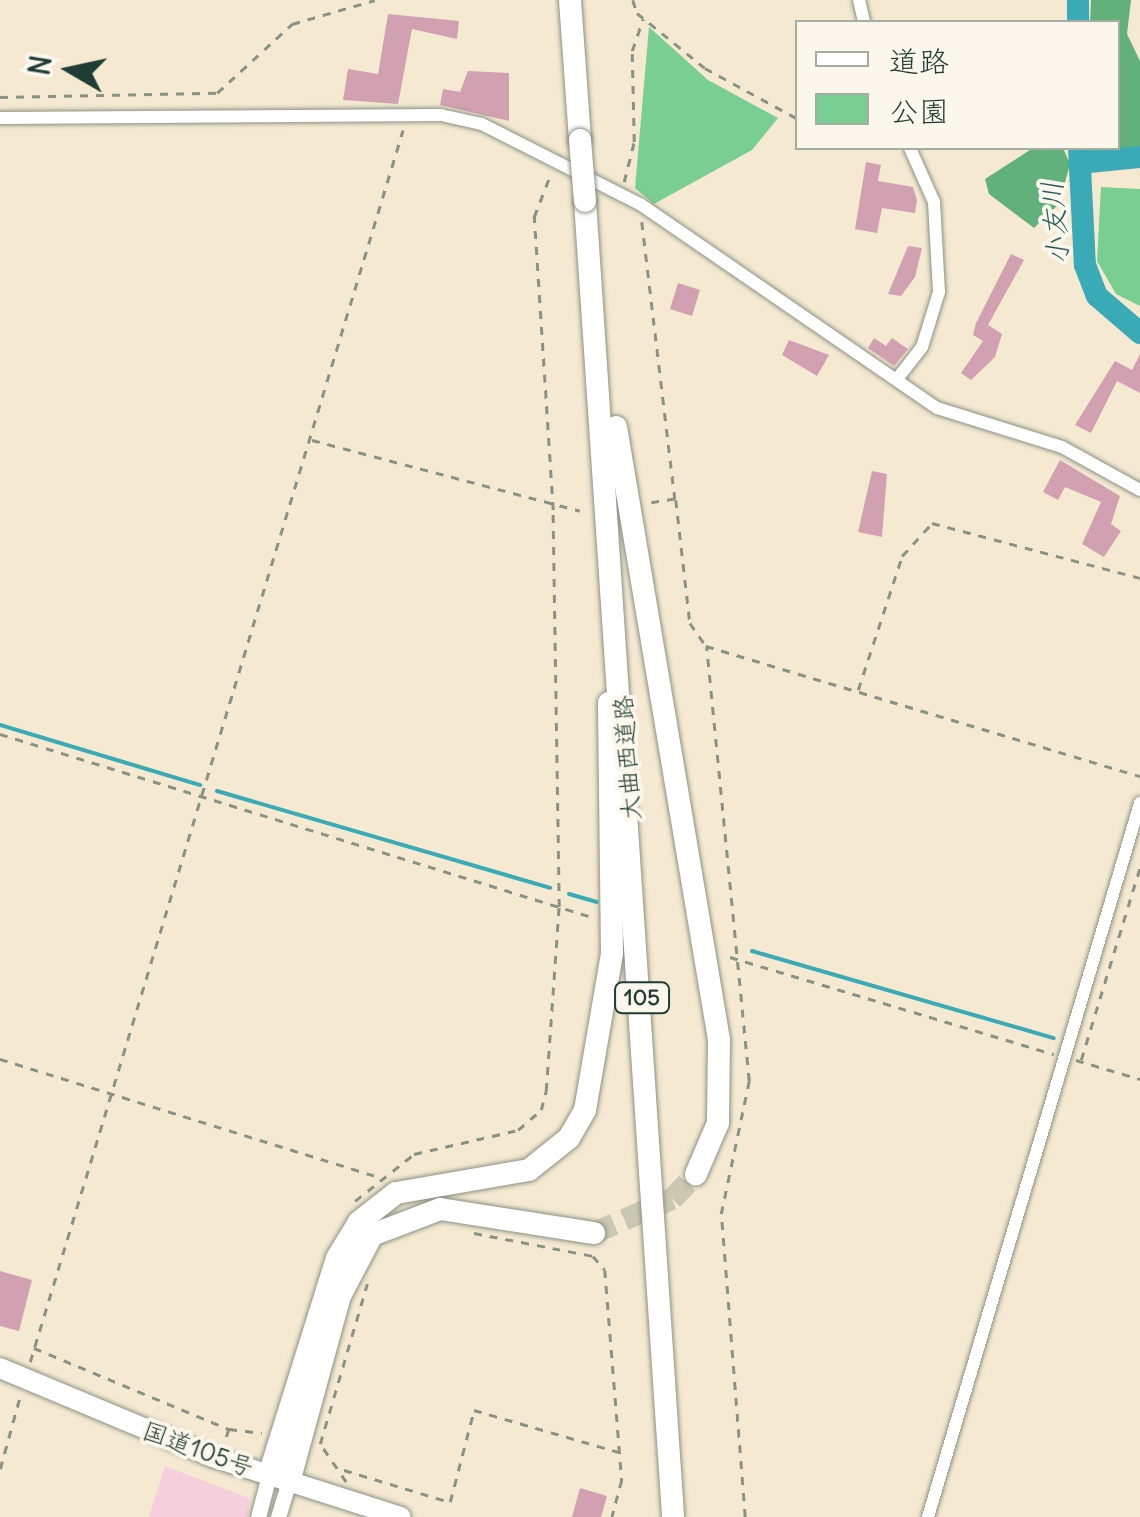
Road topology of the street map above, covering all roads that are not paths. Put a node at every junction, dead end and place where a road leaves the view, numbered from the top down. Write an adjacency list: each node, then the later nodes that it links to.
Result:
1 (570, 0): 4 (highway, 大曲西道路 / 105, bridge)
2 (0, 118): 5 (street)
3 (911, 150): 5 (street)
4 (590, 261): 6 (highway, 大曲西道路 / 105); 9 (highway)
5 (897, 379): 7 (street)
6 (606, 480): 12 (highway); 16 (highway, 大曲西道路 / 105)
7 (1140, 490)
8 (1140, 803): 17 (street)
9 (696, 1174)
10 (594, 1233): 12 (highway)
11 (0, 1368): 12 (highway, 国道105号)
12 (279, 1478): 13 (street); 14 (street); 15 (highway, 国道105号)
13 (258, 1517)
14 (278, 1517)
15 (400, 1517)
16 (673, 1517)
17 (928, 1517)

